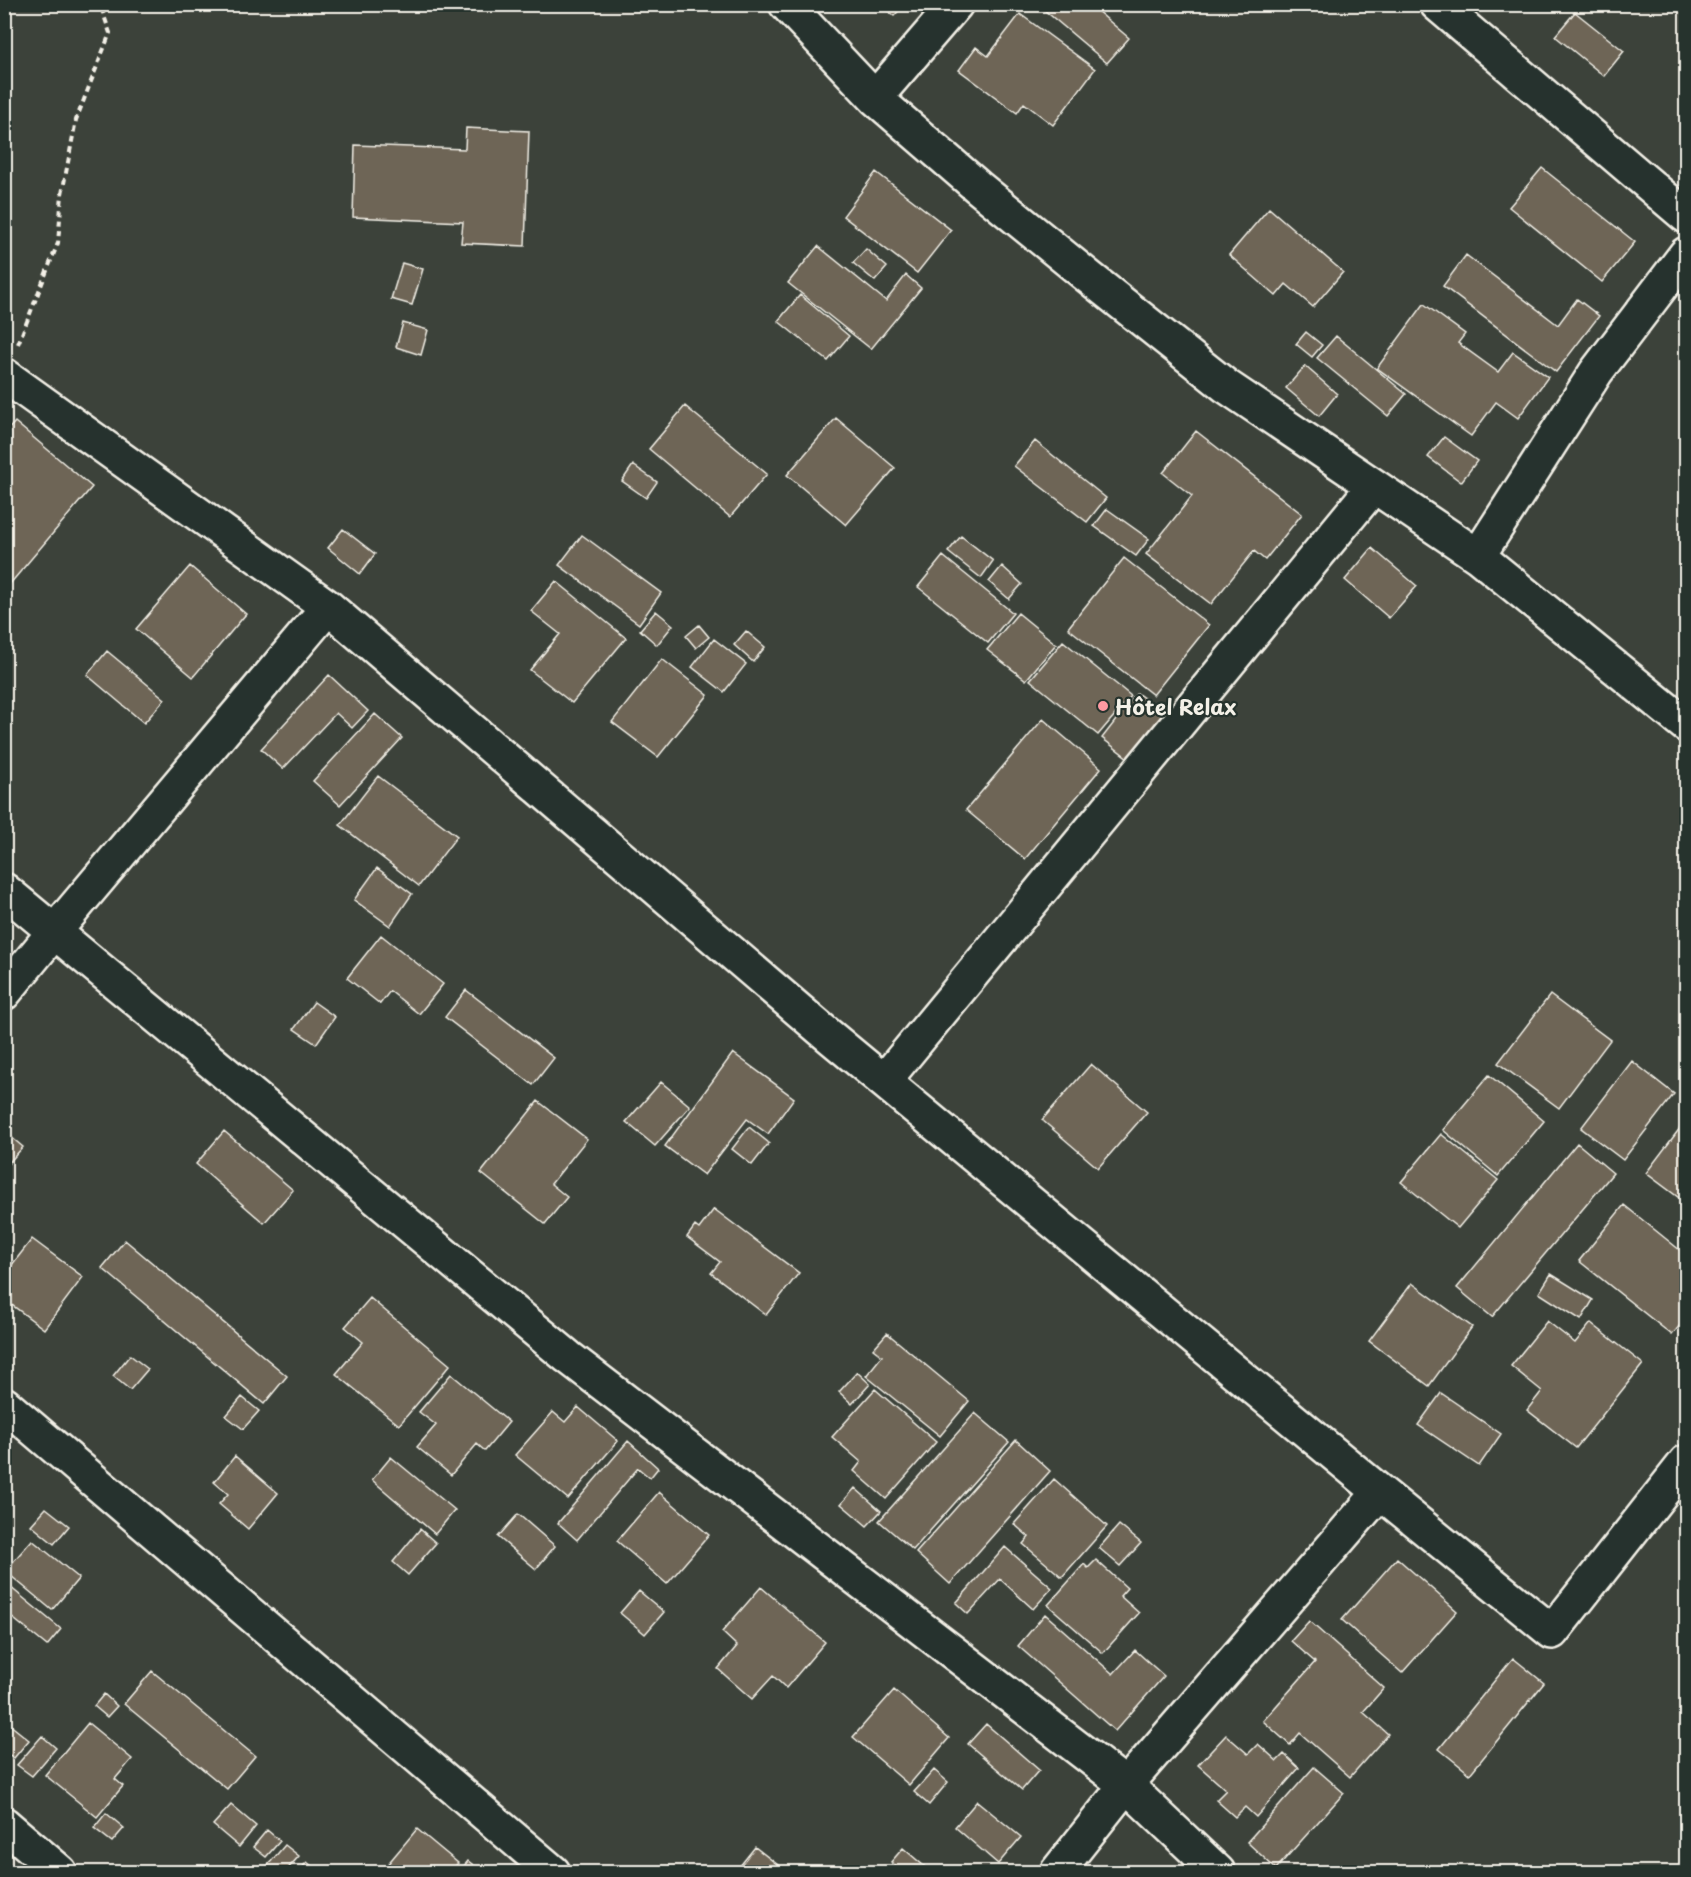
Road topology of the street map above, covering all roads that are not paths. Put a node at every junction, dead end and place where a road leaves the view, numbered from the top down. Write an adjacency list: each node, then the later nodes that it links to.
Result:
1 (786, 4): 4 (street)
2 (956, 4): 4 (street)
3 (1437, 4): 5 (street)
4 (875, 99): 8 (street)
5 (1686, 216)
6 (1686, 254): 9 (street)
7 (5, 375): 10 (street)
8 (1374, 486): 9 (street); 15 (street)
9 (1478, 556): 11 (street)
10 (328, 607): 13 (street); 15 (street)
11 (1686, 725)
12 (4, 890): 13 (street)
13 (54, 932): 14 (street); 19 (street)
14 (4, 993)
15 (884, 1081): 18 (street)
16 (4, 1404): 22 (street)
17 (1686, 1462): 18 (street)
18 (1380, 1492): 19 (street)
19 (1126, 1785): 23 (street); 24 (street)
20 (4, 1824): 21 (street)
21 (60, 1872)
22 (553, 1872)
23 (1058, 1872)
24 (1218, 1872)

